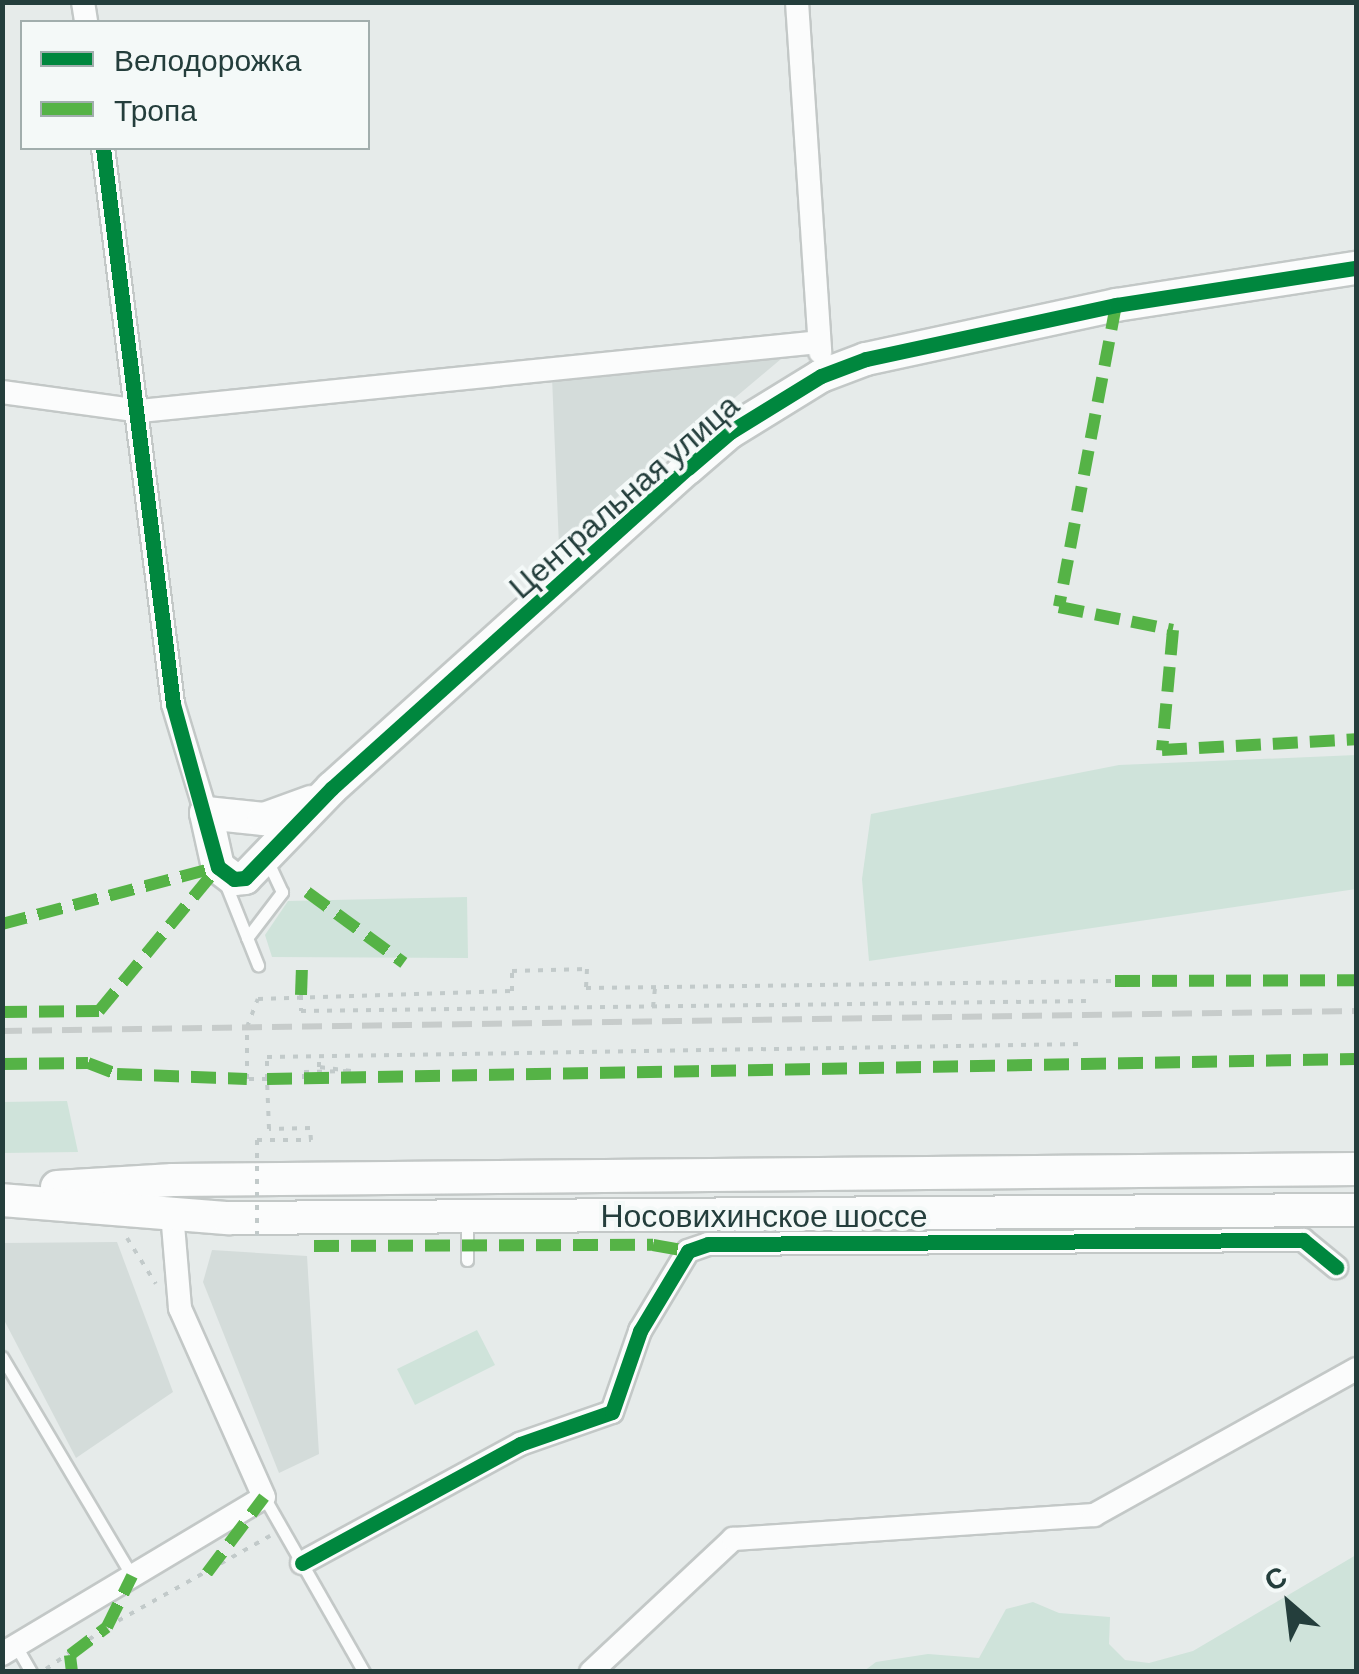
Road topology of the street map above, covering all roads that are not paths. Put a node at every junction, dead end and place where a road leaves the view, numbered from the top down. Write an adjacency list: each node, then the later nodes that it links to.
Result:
1 (797, 2): 4 (street)
2 (103, 150): 7 (street)
3 (1356, 268): 5 (main road, Центральная улица)
4 (819, 342): 5 (street); 7 (street)
5 (821, 376): 8 (main road, Центральная улица)
6 (2, 392): 7 (street)
7 (140, 412): 9 (street)
8 (332, 788): 9 (main road); 10 (main road, Центральная улица)
9 (206, 813): 10 (main road)
10 (243, 867): 11 (lane); 11 (lane)
11 (248, 938): 12 (lane)
12 (258, 965)
13 (1356, 1169): 14 (main road, Носовихинское шоссе)
14 (173, 1180): 15 (main road, Носовихинское шоссе); 18 (main road)
15 (2, 1191)
16 (2, 1200): 18 (main road, Носовихинское шоссе)
17 (1356, 1210): 19 (main road, Носовихинское шоссе)
18 (172, 1213): 19 (main road, Носовихинское шоссе); 24 (street)
19 (468, 1216): 20 (lane)
20 (466, 1260)
21 (1336, 1267): 25 (street)
22 (2, 1357): 26 (lane)
23 (1356, 1369): 30 (street)
24 (264, 1496): 25 (lane); 26 (street)
25 (302, 1563): 29 (lane)
26 (132, 1576): 27 (street)
27 (7, 1649): 28 (lane)
28 (31, 1672)
29 (364, 1672)
30 (591, 1672)

